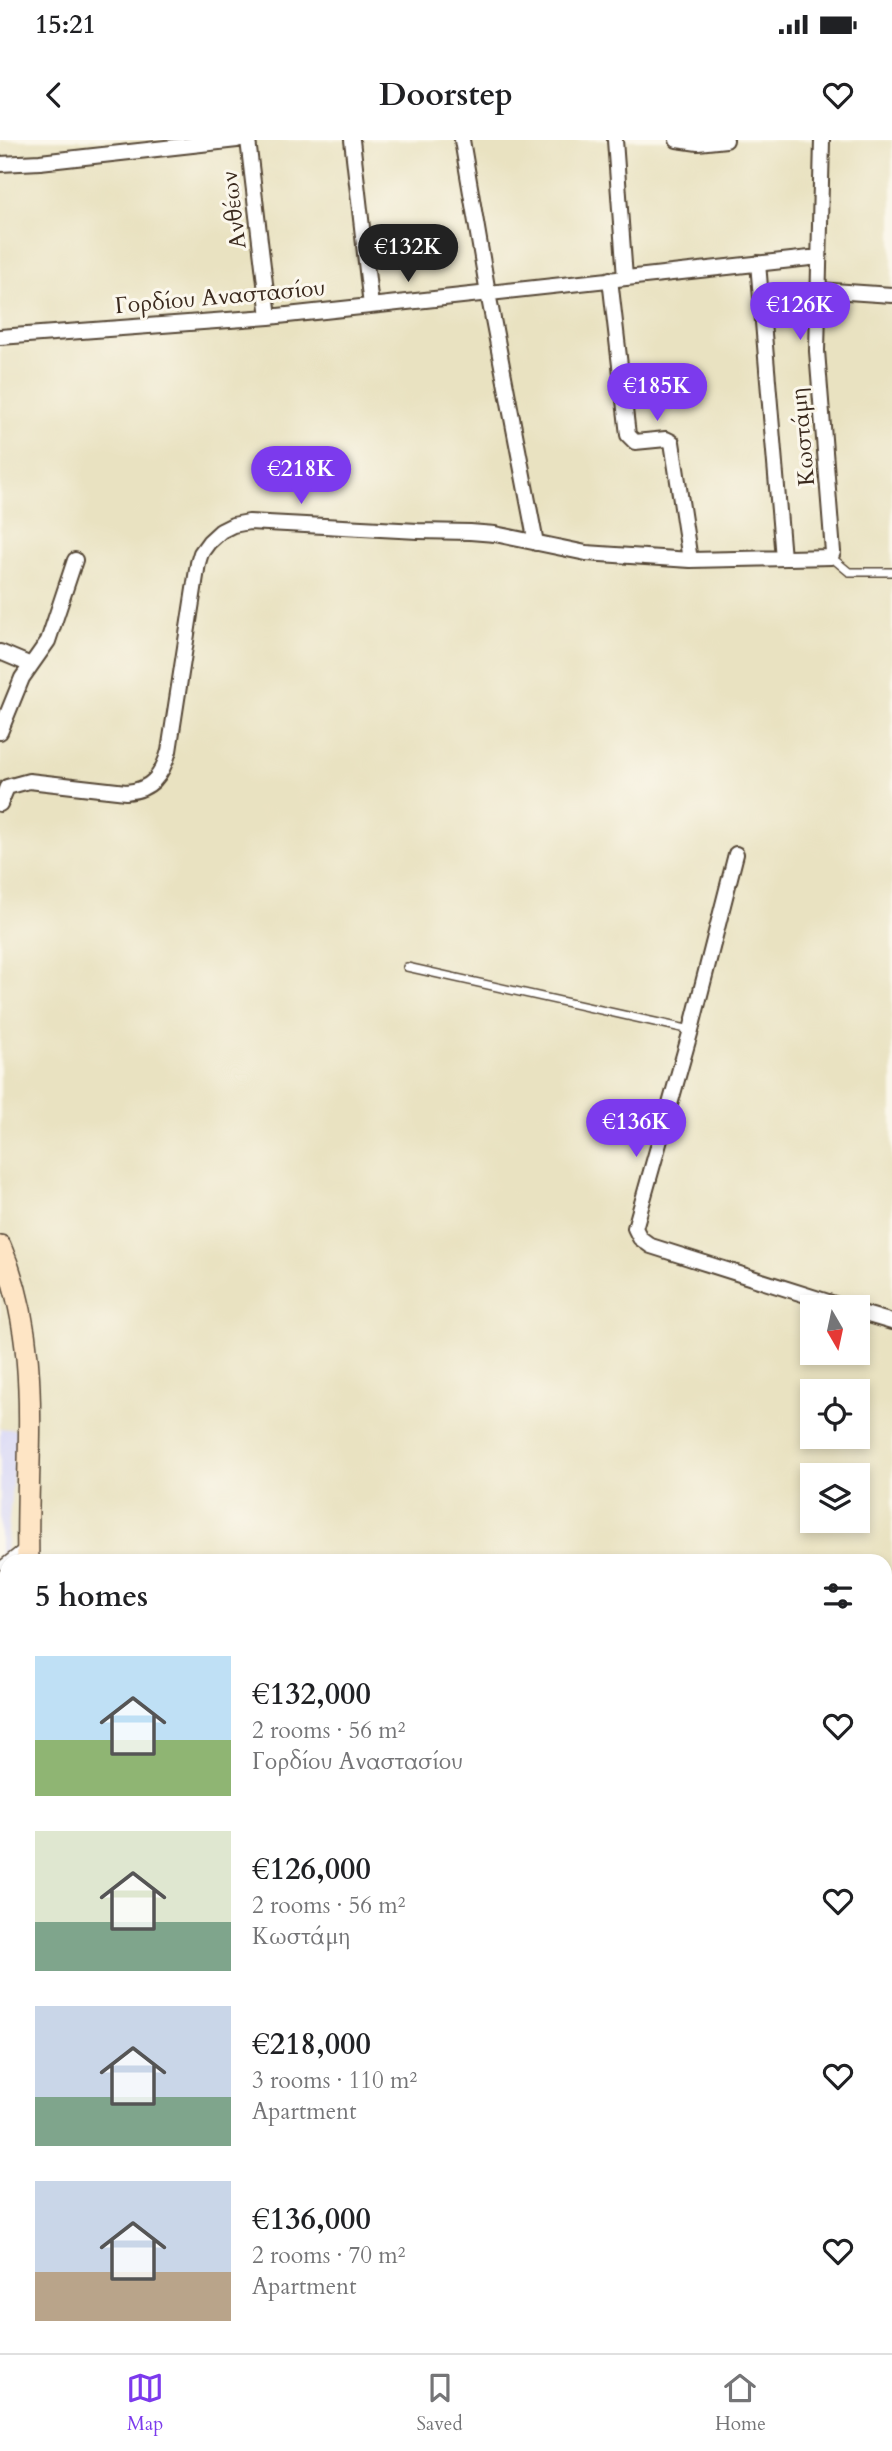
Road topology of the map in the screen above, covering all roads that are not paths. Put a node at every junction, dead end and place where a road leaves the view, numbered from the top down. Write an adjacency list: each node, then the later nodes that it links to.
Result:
1 (237, 140): 9 (street)
2 (248, 140): 17 (street, Ανθέων)
3 (352, 140): 16 (street)
4 (462, 140): 14 (street)
5 (615, 140): 12 (street)
6 (677, 140): 7 (street)
7 (726, 140)
8 (822, 140): 10 (street, Κωστάμη)
9 (0, 164)
10 (819, 257): 11 (street, Γορδίου Αναστασίου); 13 (street, Κωστάμη)
11 (758, 263): 12 (street, Γορδίου Αναστασίου); 21 (street)
12 (618, 279): 14 (street, Γορδίου Αναστασίου); 23 (street)
13 (818, 289): 15 (street); 20 (street, Κωστάμη)
14 (488, 293): 16 (street, Γορδίου Αναστασίου); 19 (street)
15 (892, 295)
16 (371, 306): 17 (street, Γορδίου Αναστασίου)
17 (269, 317): 18 (street, Γορδίου Αναστασίου)
18 (0, 337)
19 (536, 543): 23 (street); 28 (street)
20 (828, 557): 21 (street); 24 (lane)
21 (783, 558): 23 (street)
22 (75, 560): 26 (street)
23 (690, 561)
24 (892, 572)
25 (0, 652): 26 (street)
26 (31, 665): 27 (street)
27 (0, 732)
28 (1, 794)
29 (736, 853): 31 (street)
30 (407, 967): 31 (lane)
31 (691, 1030): 33 (street)
32 (0, 1246): 36 (main road)
33 (806, 1295)
34 (870, 1315): 35 (street)
35 (892, 1322)
36 (28, 1553)

